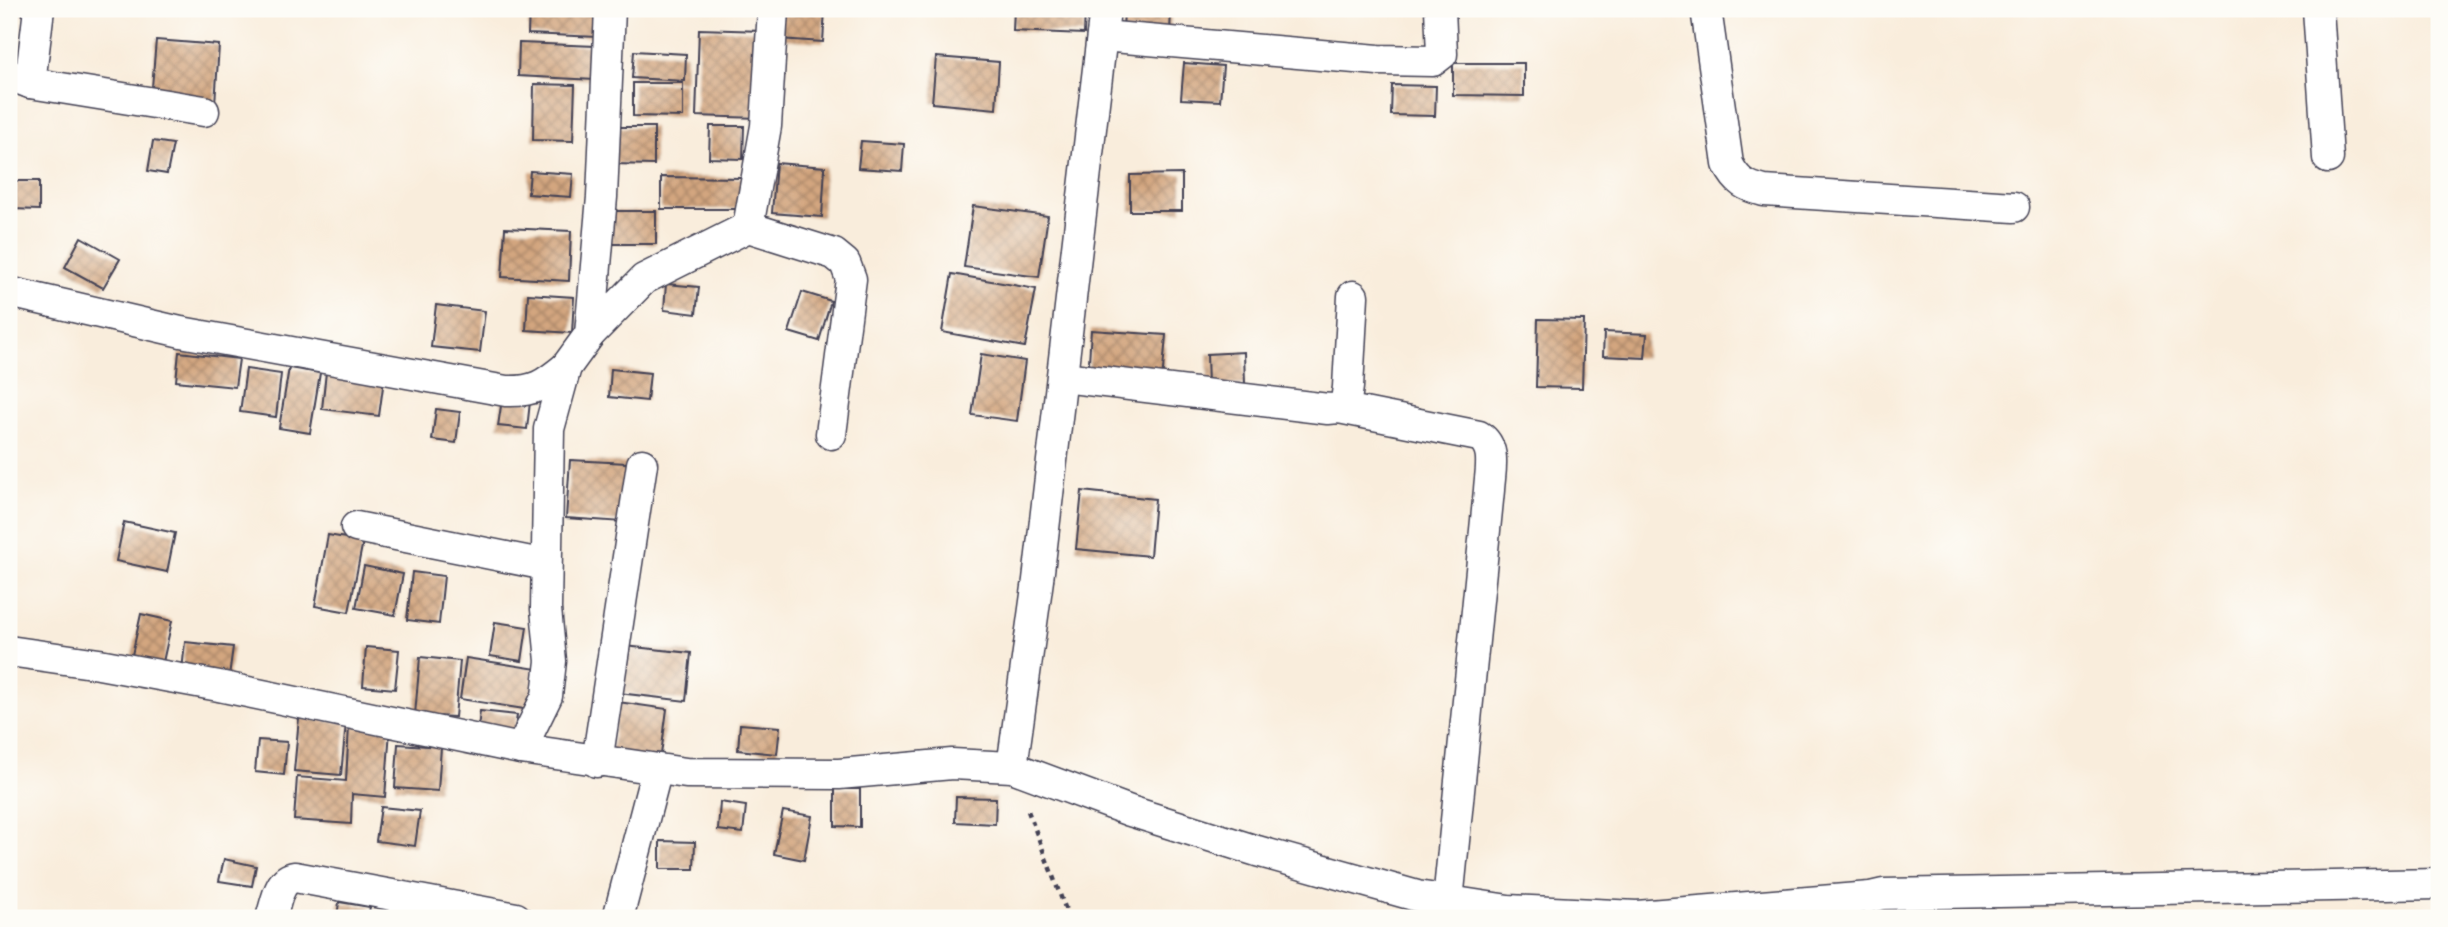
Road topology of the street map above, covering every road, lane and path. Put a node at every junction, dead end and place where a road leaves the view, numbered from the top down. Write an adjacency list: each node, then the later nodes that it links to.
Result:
1 (39, 9): 8 (street)
2 (610, 9): 15 (street)
3 (774, 9): 12 (street)
4 (1440, 9): 7 (street)
5 (1706, 9): 11 (street)
6 (2318, 9): 10 (street)
7 (1104, 22): 17 (street)
8 (19, 79): 9 (street)
9 (204, 111)
10 (2328, 158)
11 (2014, 207)
12 (748, 227): 15 (street); 19 (street)
13 (9, 292): 16 (street)
14 (1353, 296): 18 (street)
15 (590, 334): 16 (street)
16 (566, 368): 22 (street)
17 (1063, 377): 18 (street); 26 (street)
18 (1339, 408): 29 (street)
19 (831, 434)
20 (642, 464): 25 (street)
21 (356, 527): 22 (street)
22 (547, 565): 24 (street)
23 (9, 651): 24 (street)
24 (521, 749): 25 (street)
25 (597, 762): 27 (street)
26 (1012, 767): 27 (street); 29 (street); 33 (path)
27 (657, 769): 32 (street)
28 (2439, 884): 29 (street)
29 (1448, 901)
30 (271, 918): 31 (street)
31 (516, 918)
32 (618, 918)
33 (1069, 918)

